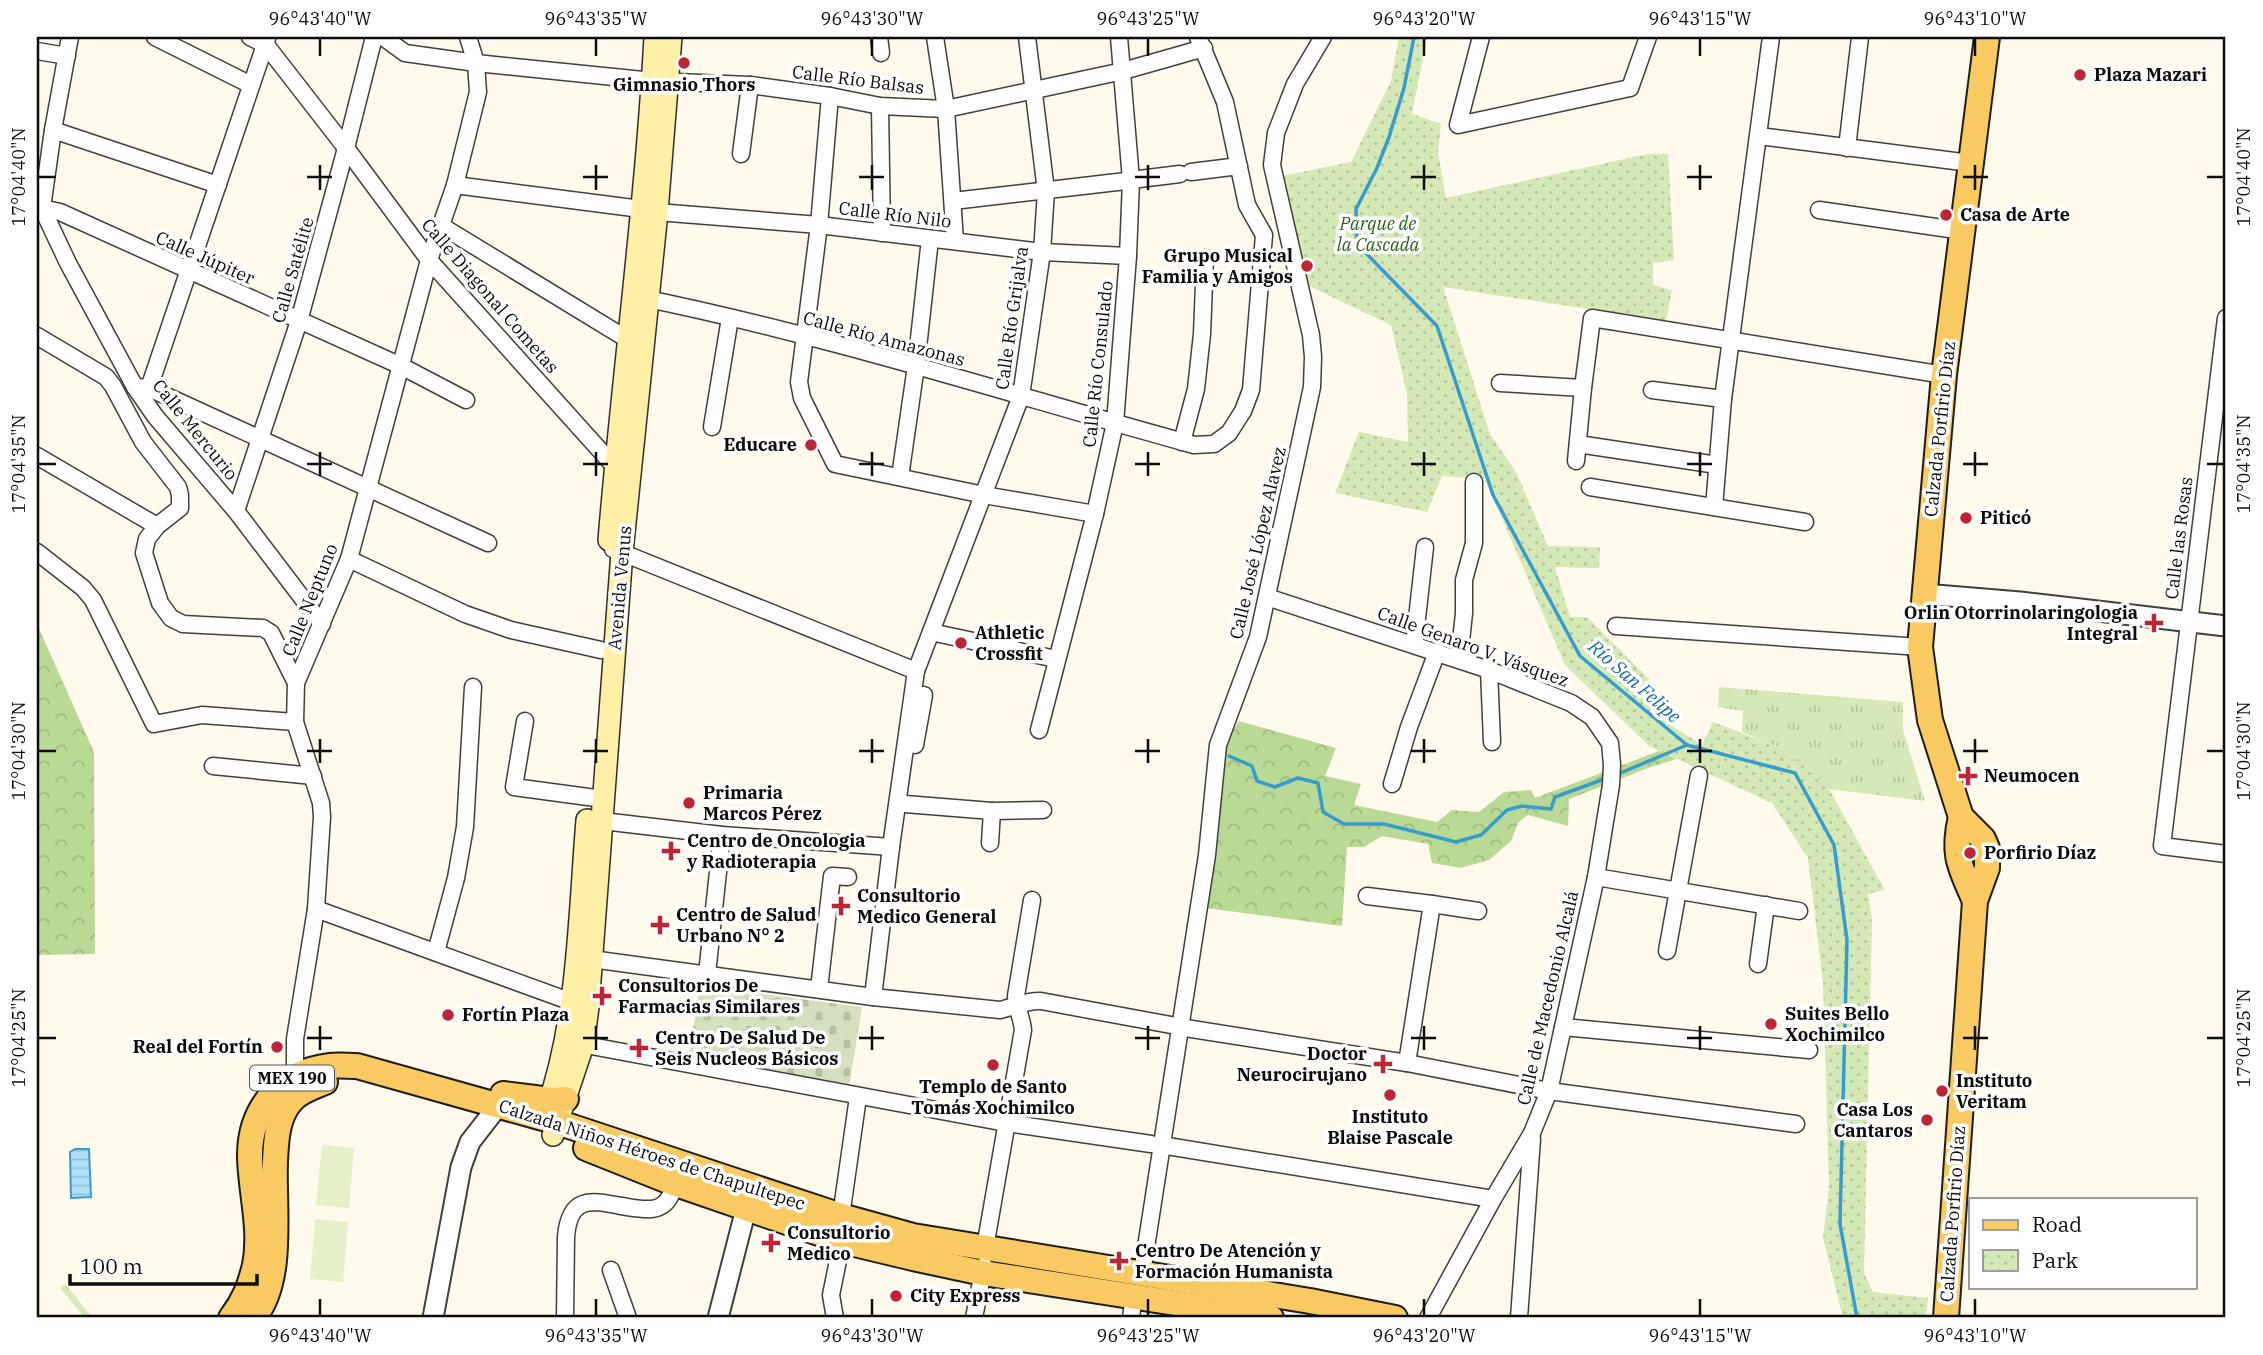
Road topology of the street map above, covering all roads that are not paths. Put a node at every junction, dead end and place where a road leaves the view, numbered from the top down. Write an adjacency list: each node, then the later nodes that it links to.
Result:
1 (70, 37): 21 (street)
2 (155, 37): 25 (street)
3 (250, 37): 18 (street)
4 (374, 37): 33 (street, Calle Satélite)
5 (383, 37): 22 (street, Calle Río Balsas)
6 (468, 37): 22 (street, Calle Neptuno)
7 (655, 37): 24 (main road, Avenida Venus)
8 (671, 37): 24 (main road, Avenida Venus)
9 (935, 37): 30 (street)
10 (1027, 37): 27 (street, Calle Río Grijalva)
11 (1119, 37): 23 (street, Calle Río Consulado)
12 (1324, 37): 48 (street, Calle José López Alavez)
13 (1482, 37): 14 (street)
14 (1648, 37)
15 (1771, 37): 32 (street)
16 (1860, 37): 34 (street)
17 (1987, 37): 36 (main road, Calzada Porfirio Díaz)
18 (267, 41): 25 (street); 33 (street, Calle Diagonal Cometas)
19 (1201, 43): 23 (street, Calle Río Balsas); 37 (street)
20 (37, 51): 21 (street)
21 (67, 56): 31 (street)
22 (476, 63): 24 (street, Calle Río Balsas); 40 (street, Calle Neptuno)
23 (1123, 71): 27 (street, Calle Río Balsas); 38 (street, Calle Río Consulado)
24 (661, 82): 26 (street, Calle Río Balsas); 45 (main road, Avenida Venus)
25 (251, 85): 39 (street)
26 (750, 85): 28 (street, Calle Río Balsas); 35 (street)
27 (1034, 92): 30 (street, Calle Río Balsas); 41 (street, Calle Río Grijalva)
28 (830, 96): 29 (street, Calle Río Balsas); 47 (street)
29 (880, 106): 30 (street, Calle Río Balsas); 50 (street)
30 (946, 110): 42 (street)
31 (53, 130): 39 (street); 43 (street)
32 (1759, 136): 34 (street); 65 (street)
33 (346, 148): 57 (street, Calle Diagonal Cometas); 62 (street, Calle Satélite)
34 (1847, 148): 36 (street)
35 (741, 154)
36 (1970, 163): 49 (main road, Calzada Porfirio Díaz)
37 (1239, 166): 38 (street); 51 (street)
38 (1129, 180): 41 (street); 55 (street, Calle Río Consulado)
39 (218, 185): 58 (street)
40 (455, 185): 45 (street, Calle Río Nilo); 46 (street, Calle Neptuno)
41 (1046, 191): 42 (street); 54 (street, Calle Río Grijalva)
42 (953, 201): 53 (street)
43 (39, 207): 58 (street, Calle Júpiter); 71 (street, Calle Mercurio)
44 (1819, 210): 49 (street)
45 (649, 211): 47 (street, Calle Río Nilo); 59 (main road, Avenida Venus)
46 (440, 225): 57 (street, Calle Neptuno); 66 (street)
47 (819, 225): 50 (street, Calle Río Nilo); 64 (street)
48 (1286, 228): 51 (street); 103 (street, Calle José López Alavez)
49 (1963, 230): 69 (main road, Calzada Porfirio Díaz)
50 (882, 233): 52 (street, Calle Río Nilo)
51 (1264, 236): 81 (street, Calle Río Amazonas)
52 (930, 239): 53 (street, Calle Río Nilo); 68 (street)
53 (955, 242): 54 (street, Calle Río Nilo)
54 (1042, 252): 55 (street, Calle Río Nilo); 74 (street, Calle Río Grijalva)
55 (1128, 256): 78 (street, Calle Río Consulado)
56 (1205, 258): 81 (street)
57 (429, 260): 67 (street, Calle Neptuno); 86 (street, Calle Diagonal Cometas)
58 (188, 271): 62 (street, Calle Júpiter); 71 (street)
59 (640, 297): 60 (street, Calle Río Amazonas); 66 (main road, Avenida Venus)
60 (730, 318): 64 (street, Calle Río Amazonas); 79 (street)
61 (2226, 318): 75 (street, Calle las Rosas)
62 (299, 321): 67 (street, Calle Júpiter); 80 (street, Calle Satélite)
63 (37, 336): 96 (street)
64 (805, 337): 68 (street, Calle Río Amazonas); 87 (street)
65 (1732, 340): 69 (street); 72 (street); 76 (street)
66 (635, 344): 86 (main road, Avenida Venus); 99 (main road, Avenida Venus)
67 (401, 366): 77 (street, Calle Júpiter); 90 (street, Calle Neptuno)
68 (916, 366): 74 (street, Calle Río Amazonas); 87 (street)
69 (1944, 374): 102 (main road, Calzada Porfirio Díaz)
70 (1500, 383): 72 (street)
71 (142, 387): 80 (street); 93 (street, Calle Mercurio)
72 (1583, 388): 82 (street)
73 (1652, 390): 76 (street)
74 (1021, 396): 78 (street, Calle Río Amazonas); 91 (street, Calle Río Grijalva)
75 (2222, 397): 104 (street, Calle las Rosas)
76 (1723, 399): 85 (street)
77 (466, 400)
78 (1115, 423): 81 (street, Calle Río Amazonas); 94 (street, Calle Río Consulado)
79 (712, 427)
80 (260, 439): 90 (street); 93 (street, Calle Satélite)
81 (1182, 442)
82 (1578, 444): 84 (street); 85 (street)
83 (37, 456): 96 (street)
84 (1576, 461)
85 (1717, 465): 92 (street)
86 (615, 467): 99 (main road, Avenida Venus)
87 (900, 477): 91 (street)
88 (1475, 482): 114 (street)
89 (1590, 487): 92 (street)
90 (368, 490): 97 (street); 101 (street, Calle Neptuno)
91 (984, 495): 94 (street); 108 (street, Calle Río Grijalva)
92 (1714, 507): 95 (street)
93 (236, 511): 105 (street, Calle Mercurio)
94 (1095, 514): 113 (street, Calle Río Consulado)
95 (1805, 522)
96 (157, 526): 117 (street)
97 (488, 543)
98 (1425, 547): 109 (street)
99 (615, 550): 111 (main road, Avenida Venus); 116 (street); 129 (main road, Avenida Venus)
100 (37, 552): 121 (street)
101 (349, 559): 105 (street, Calle Neptuno); 111 (street)
102 (1924, 594): 104 (street); 110 (main road, Calzada Porfirio Díaz)
103 (1267, 597): 109 (street, Calle Genaro V. Vásquez); 158 (street, Calle José López Alavez)
104 (2188, 621): 107 (street); 137 (street, Calle las Rosas)
105 (322, 624): 117 (street, Calle Neptuno)
106 (1616, 625): 110 (street)
107 (2226, 626)
108 (931, 632): 113 (street); 116 (street, Calle Río Grijalva)
109 (1415, 645): 112 (street, Calle Genaro V. Vásquez)
110 (1920, 647): 194 (main road, Calzada Porfirio Díaz)
111 (601, 650): 129 (main road, Avenida Venus)
112 (1437, 652): 114 (street, Calle Genaro V. Vásquez); 127 (street)
113 (1056, 659): 122 (street, Calle Río Consulado)
114 (1459, 660): 115 (street, Calle Genaro V. Vásquez)
115 (1489, 670): 123 (street); 128 (street, Calle Genaro V. Vásquez)
116 (916, 671): 136 (street, Calle Río Grijalva)
117 (296, 683): 121 (street, Calle Neptuno)
118 (473, 687): 149 (street)
119 (924, 695): 130 (street)
120 (525, 721): 129 (street)
121 (295, 722): 126 (street, Calle Neptuno)
122 (1039, 730)
123 (1492, 742)
124 (213, 766): 126 (street)
125 (1699, 775): 141 (street)
126 (313, 776): 146 (street, Calle Neptuno)
127 (1392, 784)
128 (1611, 785): 139 (street, Calle de Macedonio Alcalá)
129 (596, 798): 133 (main road, Avenida Venus)
130 (905, 804): 132 (street); 140 (street)
131 (1043, 810): 132 (street)
132 (992, 811): 135 (street)
133 (594, 821): 134 (street); 151 (main road, Avenida Venus); 156 (main road, Avenida Venus)
134 (722, 835): 136 (street); 153 (street)
135 (990, 843)
136 (891, 847): 140 (street, Calle Río Grijalva)
137 (2226, 853)
138 (848, 877): 154 (street)
139 (1596, 877): 141 (street); 159 (street, Calle de Macedonio Alcalá)
140 (887, 879): 155 (street)
141 (1679, 891): 145 (street); 150 (street)
142 (1367, 895): 144 (street)
143 (1032, 901): 157 (street)
144 (1432, 904): 147 (street); 162 (street)
145 (1766, 905): 148 (street); 152 (street)
146 (316, 909): 149 (street); 163 (street, Calle Neptuno)
147 (1478, 911)
148 (1798, 911)
149 (436, 951): 156 (street)
150 (1667, 951)
151 (591, 959): 153 (street); 156 (main road, Avenida Venus)
152 (1758, 964)
153 (707, 974): 154 (street)
154 (819, 989): 155 (street)
155 (873, 997): 157 (street)
156 (580, 1005): 160 (main road, Avenida Venus)
157 (1016, 1007): 158 (street); 170 (street)
158 (1175, 1026): 162 (street); 173 (street, Calle José López Alavez)
159 (1563, 1027): 161 (street); 165 (street, Calle de Macedonio Alcalá)
160 (575, 1043): 166 (street); 169 (main road, Avenida Venus)
161 (1809, 1050)
162 (1407, 1063): 164 (street)
163 (290, 1075): 167 (main road, Calzada Niños Héroes de Chapultepec / MEX 190); 168 (main road); 169 (main road); 182 (main road, MEX 190)
164 (1522, 1085): 165 (street); 172 (street)
165 (1549, 1091): 171 (street); 172 (street, Calle de Macedonio Alcalá)
166 (858, 1097): 170 (street); 177 (street)
167 (493, 1111): 168 (main road, Calzada Niños Héroes de Chapultepec / MEX 190); 169 (main road, Calzada Niños Héroes de Chapultepec / MEX 190); 184 (street)
168 (282, 1115): 183 (main road, MEX 190)
169 (552, 1117): 174 (main road, Calzada Niños Héroes de Chapultepec / MEX 190); 175 (main road, Calzada Niños Héroes de Chapultepec / MEX 190)
170 (1006, 1123): 173 (street); 179 (street)
171 (1796, 1124)
172 (1536, 1126): 176 (street, Calle de Macedonio Alcalá); 193 (street)
173 (1156, 1144): 176 (street); 181 (street, Calle José López Alavez)
174 (676, 1184): 175 (main road, Calzada Niños Héroes de Chapultepec / MEX 190); 185 (street)
175 (749, 1198): 177 (main road, Calzada Niños Héroes de Chapultepec / MEX 190); 178 (main road, Calzada Niños Héroes de Chapultepec / MEX 190); 187 (street)
176 (1493, 1199): 192 (street, Calle de Macedonio Alcalá)
177 (841, 1216): 179 (main road, Calzada Niños Héroes de Chapultepec / MEX 190)
178 (842, 1241): 179 (main road, Calzada Niños Héroes de Chapultepec / MEX 190); 188 (street)
179 (985, 1253): 181 (main road, Calzada Niños Héroes de Chapultepec / MEX 190); 189 (street)
180 (611, 1270): 186 (street)
181 (1136, 1295): 190 (main road, Calzada Niños Héroes de Chapultepec / MEX 190); 191 (main road, Calzada Niños Héroes de Chapultepec / MEX 190)
182 (231, 1318)
183 (253, 1318)
184 (433, 1318)
185 (565, 1318)
186 (628, 1318)
187 (719, 1318)
188 (835, 1318)
189 (974, 1318)
190 (1271, 1318)
191 (1395, 1318)
192 (1428, 1318)
193 (1519, 1318)
194 (1946, 1318)

